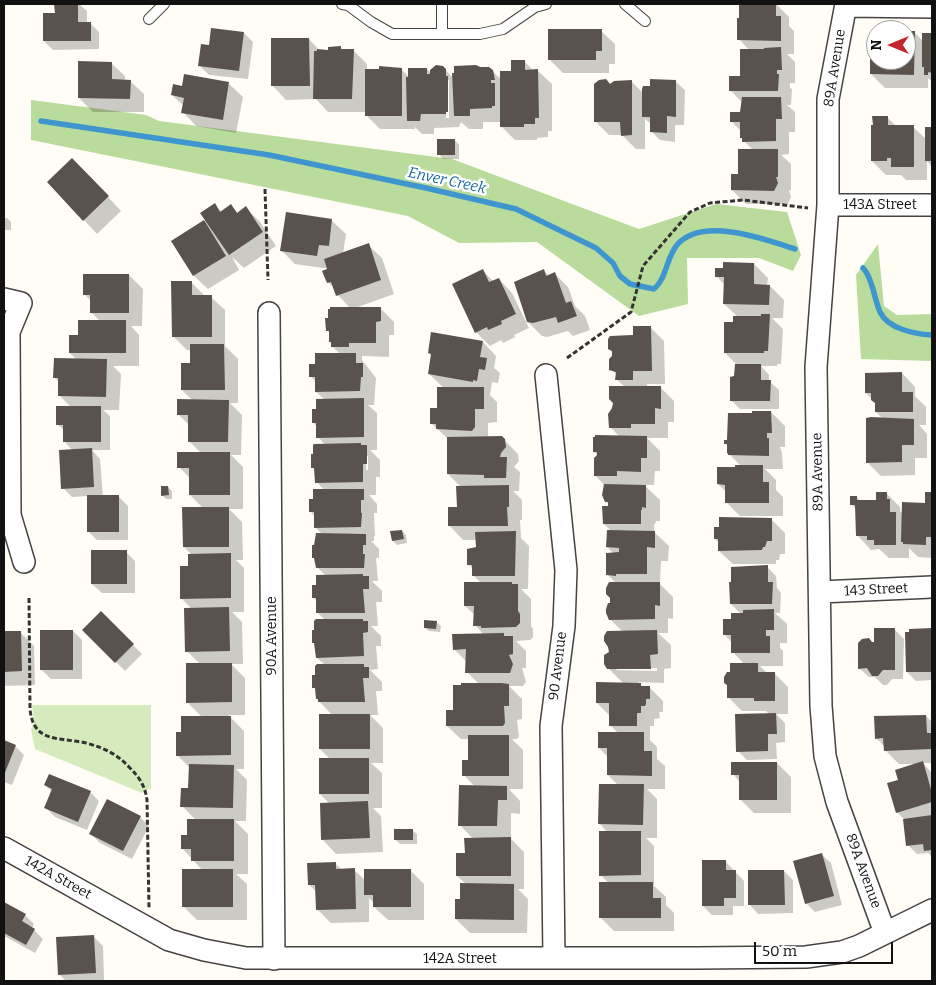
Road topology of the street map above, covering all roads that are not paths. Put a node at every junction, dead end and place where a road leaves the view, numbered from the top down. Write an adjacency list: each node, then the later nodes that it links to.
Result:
1 (164, 4): 8 (lane)
2 (342, 4): 10 (lane)
3 (442, 4): 10 (lane)
4 (546, 4): 10 (lane)
5 (625, 4): 9 (lane)
6 (846, 5): 7 (street); 11 (street, 89A Avenue)
7 (932, 7)
8 (149, 19)
9 (646, 21)
10 (442, 34)
11 (828, 205): 12 (street, 143A Street); 18 (street, 89A Avenue)
12 (932, 205)
13 (12, 301): 16 (street)
14 (269, 313): 23 (street, 90A Avenue)
15 (546, 375): 22 (street, 90 Avenue)
16 (24, 562)
17 (932, 587): 18 (street, 143 Street)
18 (820, 592): 21 (street, 89A Avenue)
19 (4, 848): 23 (street, 142A Street)
20 (932, 910): 21 (street, 142A Street)
21 (885, 933): 22 (street, 142A Street)
22 (554, 958): 23 (street, 142A Street)
23 (274, 959)

